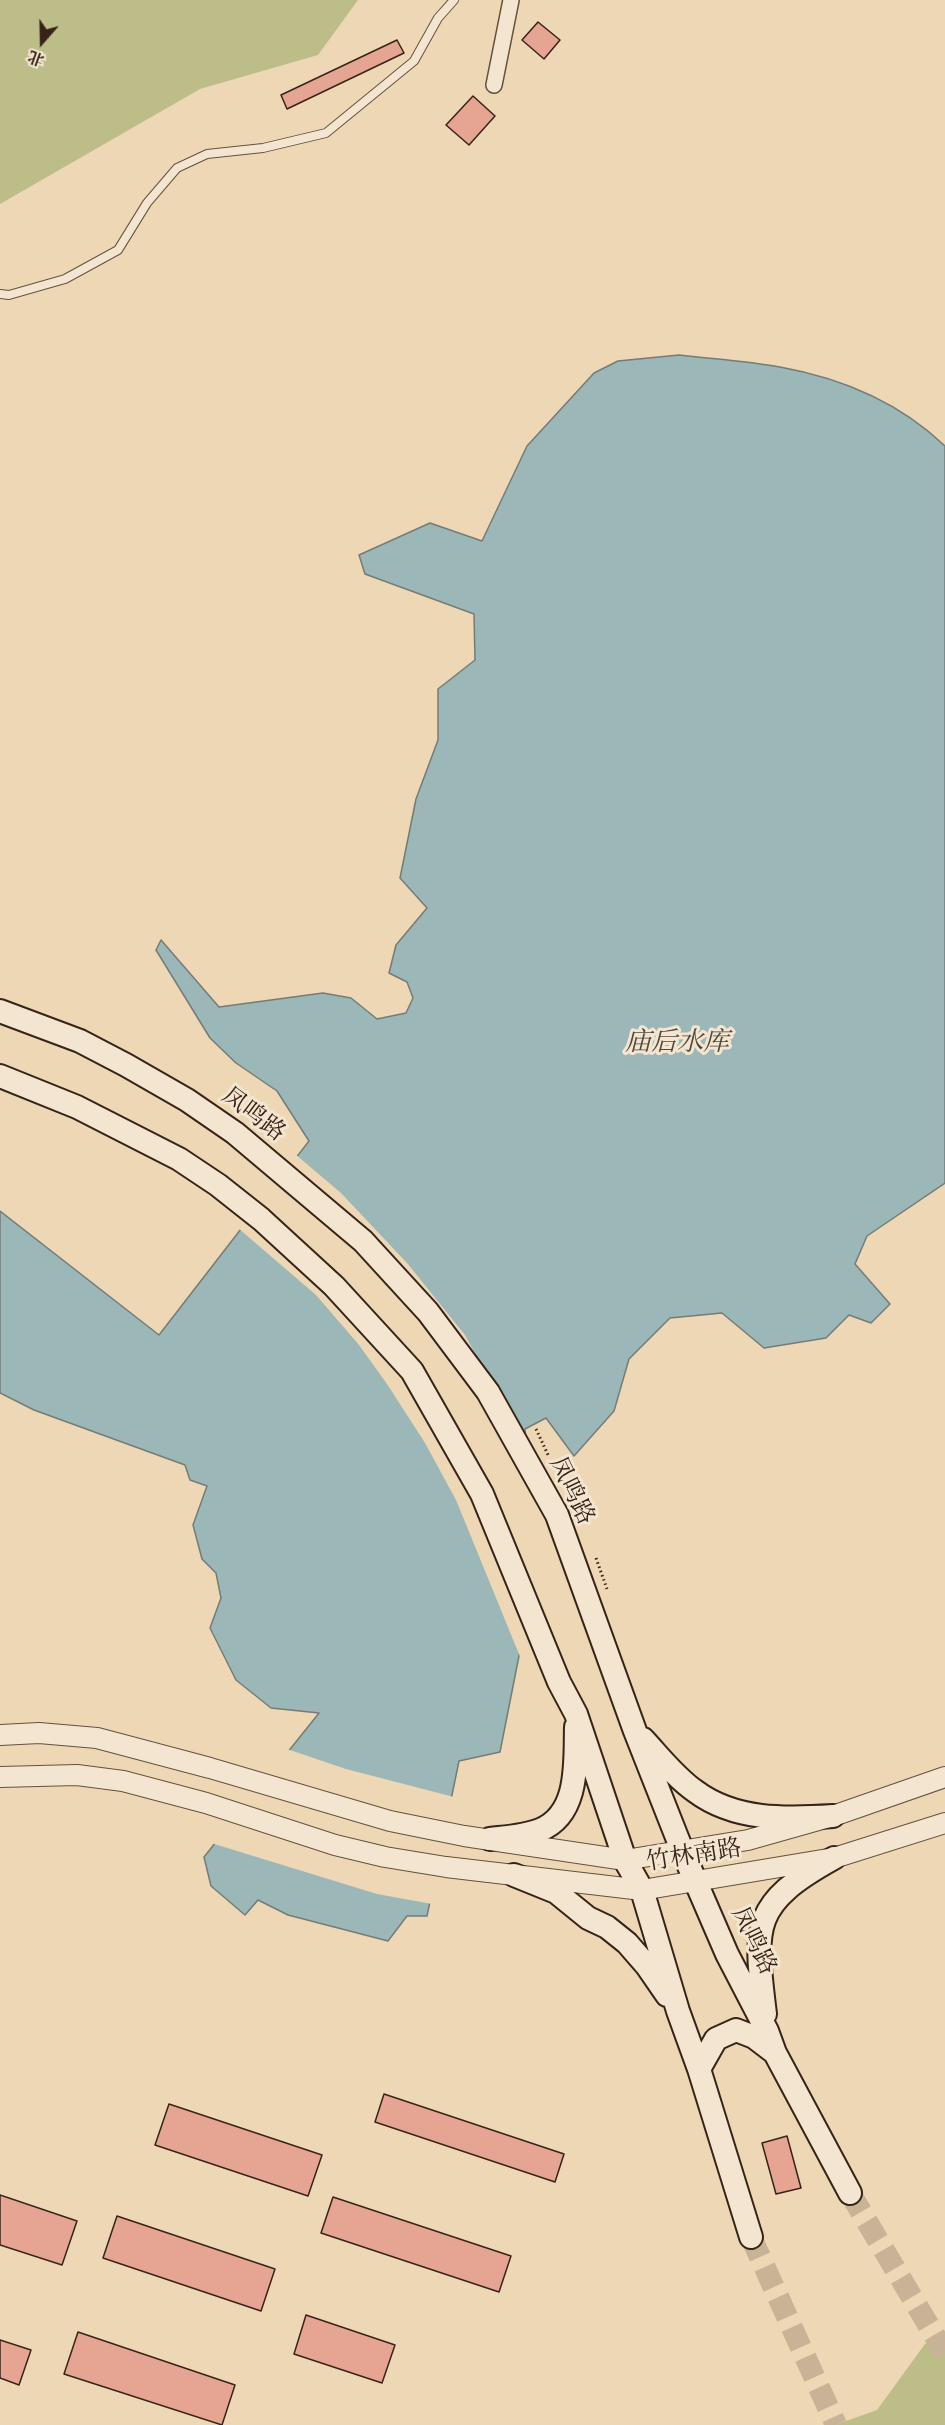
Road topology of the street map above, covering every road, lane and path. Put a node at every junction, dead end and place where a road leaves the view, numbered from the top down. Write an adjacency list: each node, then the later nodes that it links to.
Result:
1 (454, 0): 4 (lane)
2 (511, 0): 3 (street)
3 (494, 85)
4 (0, 294)
5 (0, 1011): 12 (main road, 凤鸣路)
6 (0, 1077): 11 (main road)
7 (536, 1429): 8 (path)
8 (551, 1462)
9 (591, 1548): 10 (path)
10 (608, 1592)
11 (576, 1714): 18 (main road); 21 (main road)
12 (635, 1731): 16 (main road); 19 (main road, 凤鸣路)
13 (0, 1735): 18 (street, 竹林南路)
14 (0, 1777): 22 (street, 竹林南路)
15 (945, 1777): 16 (street, 竹林南路)
16 (833, 1816): 19 (street, 竹林南路)
17 (945, 1823): 20 (street, 竹林南路)
18 (490, 1839): 21 (street, 竹林南路)
19 (682, 1850): 21 (street, 竹林南路); 23 (main road, 凤鸣路)
20 (834, 1858): 23 (street, 竹林南路); 26 (main road)
21 (626, 1860): 24 (main road)
22 (514, 1875): 24 (street, 竹林南路); 25 (main road)
23 (695, 1883): 24 (street, 竹林南路); 26 (main road, 凤鸣路)
24 (642, 1890): 25 (main road)
25 (678, 2011): 28 (main road)
26 (767, 2031): 27 (main road, 凤鸣路)
27 (775, 2053): 28 (main road); 29 (main road, 凤鸣路)
28 (699, 2069): 30 (main road)
29 (850, 2193)
30 (751, 2237)

